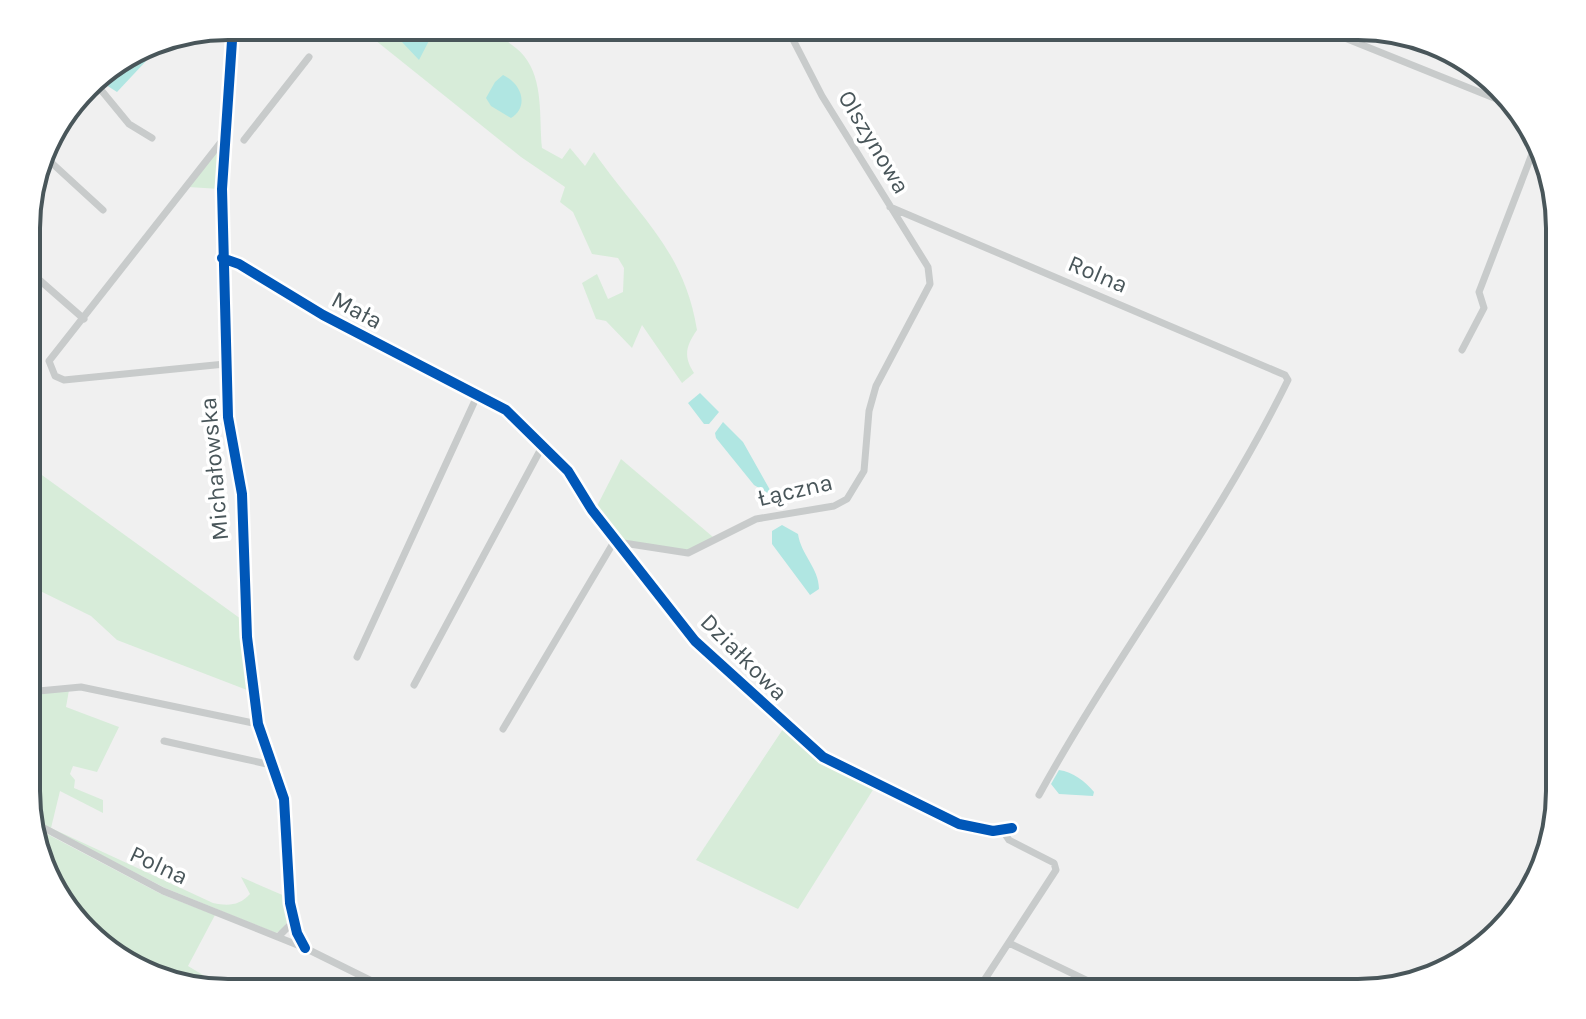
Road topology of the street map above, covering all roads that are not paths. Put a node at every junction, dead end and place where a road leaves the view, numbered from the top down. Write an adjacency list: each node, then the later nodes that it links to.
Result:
1 (232, 40): 7 (street, Michałowska)
2 (793, 40): 12 (street, Olszynowa)
3 (1350, 40): 6 (street)
4 (309, 57): 9 (street)
5 (101, 90): 8 (street)
6 (1492, 97)
7 (227, 136): 14 (street, Michałowska); 17 (street)
8 (152, 138)
9 (244, 140)
10 (1532, 155): 18 (street)
11 (52, 163): 13 (street)
12 (890, 207): 15 (street, Olszynowa); 30 (street, Rolna)
13 (103, 210)
14 (222, 258): 19 (street, Michałowska); 20 (street, Mała)
15 (930, 277): 22 (street, Łączna)
16 (40, 280): 17 (street)
17 (84, 319): 19 (street)
18 (1462, 350)
19 (225, 364): 26 (street, Michałowska)
20 (477, 393): 21 (street, Działkowa); 23 (street)
21 (543, 445): 22 (street, Działkowa); 24 (street)
22 (616, 541): 27 (street); 33 (street, Działkowa)
23 (357, 657)
24 (414, 685)
25 (40, 691): 26 (street)
26 (258, 724): 29 (street, Michałowska)
27 (503, 729)
28 (164, 741): 29 (street)
29 (276, 766): 34 (street, Michałowska)
30 (1039, 795)
31 (44, 828): 35 (street, Polna)
32 (1012, 828): 33 (street, Działkowa)
33 (1003, 831): 36 (street)
34 (294, 921): 35 (street); 37 (street, Michałowska)
35 (278, 937): 37 (street, Polna)
36 (1009, 943): 39 (street); 40 (street)
37 (305, 948): 38 (street, Polna)
38 (368, 979)
39 (985, 979)
40 (1084, 979)

